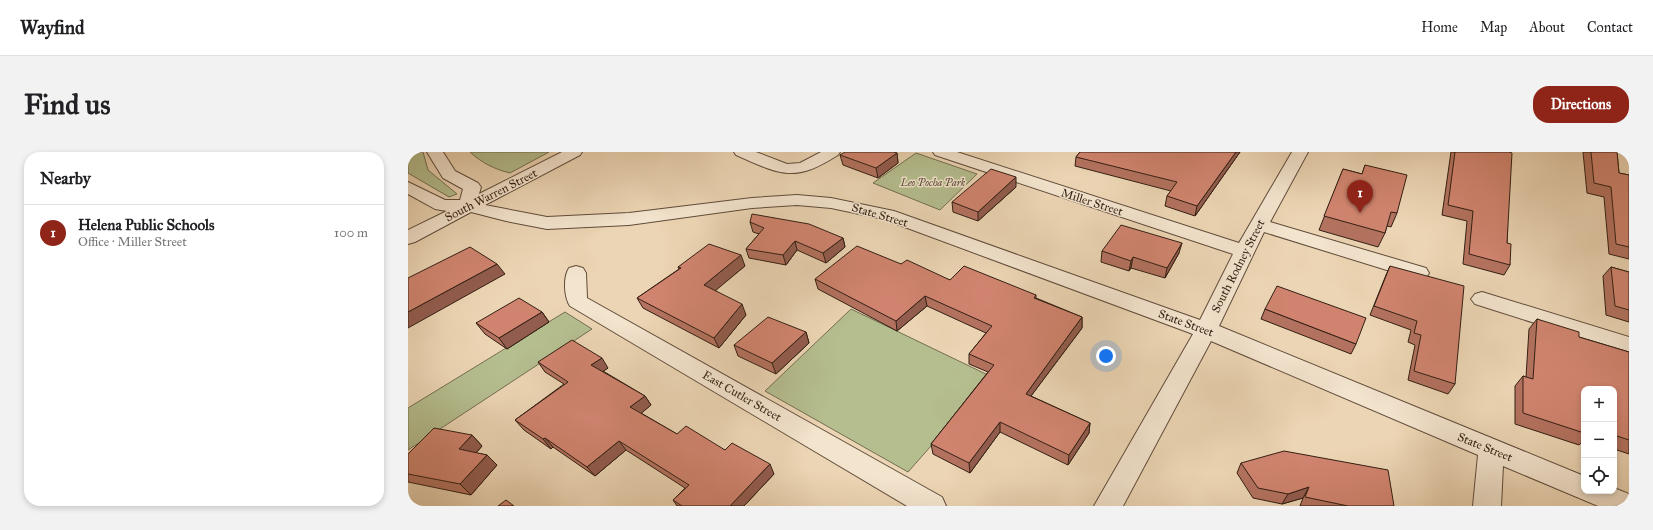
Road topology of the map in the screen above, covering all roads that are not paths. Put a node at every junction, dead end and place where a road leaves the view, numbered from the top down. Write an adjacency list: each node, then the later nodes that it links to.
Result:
1 (435, 152): 8 (street)
2 (574, 152): 8 (street, South Warren Street)
3 (742, 152): 4 (street)
4 (832, 152)
5 (941, 152): 11 (street, Miller Street)
6 (1300, 152): 9 (street, South Rodney Street)
7 (408, 187): 8 (street)
8 (468, 206): 10 (street, South Warren Street); 15 (street, State Street)
9 (1258, 225): 11 (street, South Rodney Street); 13 (street)
10 (408, 238)
11 (1244, 251): 15 (street, South Rodney Street)
12 (576, 273): 20 (street, East Cutler Street)
13 (1419, 273)
14 (1482, 299): 16 (street)
15 (1206, 330): 17 (street, State Street); 21 (street, South Rodney Street)
16 (1629, 345)
17 (1491, 449): 18 (street, State Street); 22 (street)
18 (1581, 487)
19 (1599, 494): 23 (street)
20 (932, 506)
21 (1108, 506)
22 (1487, 506)
23 (1628, 506)

